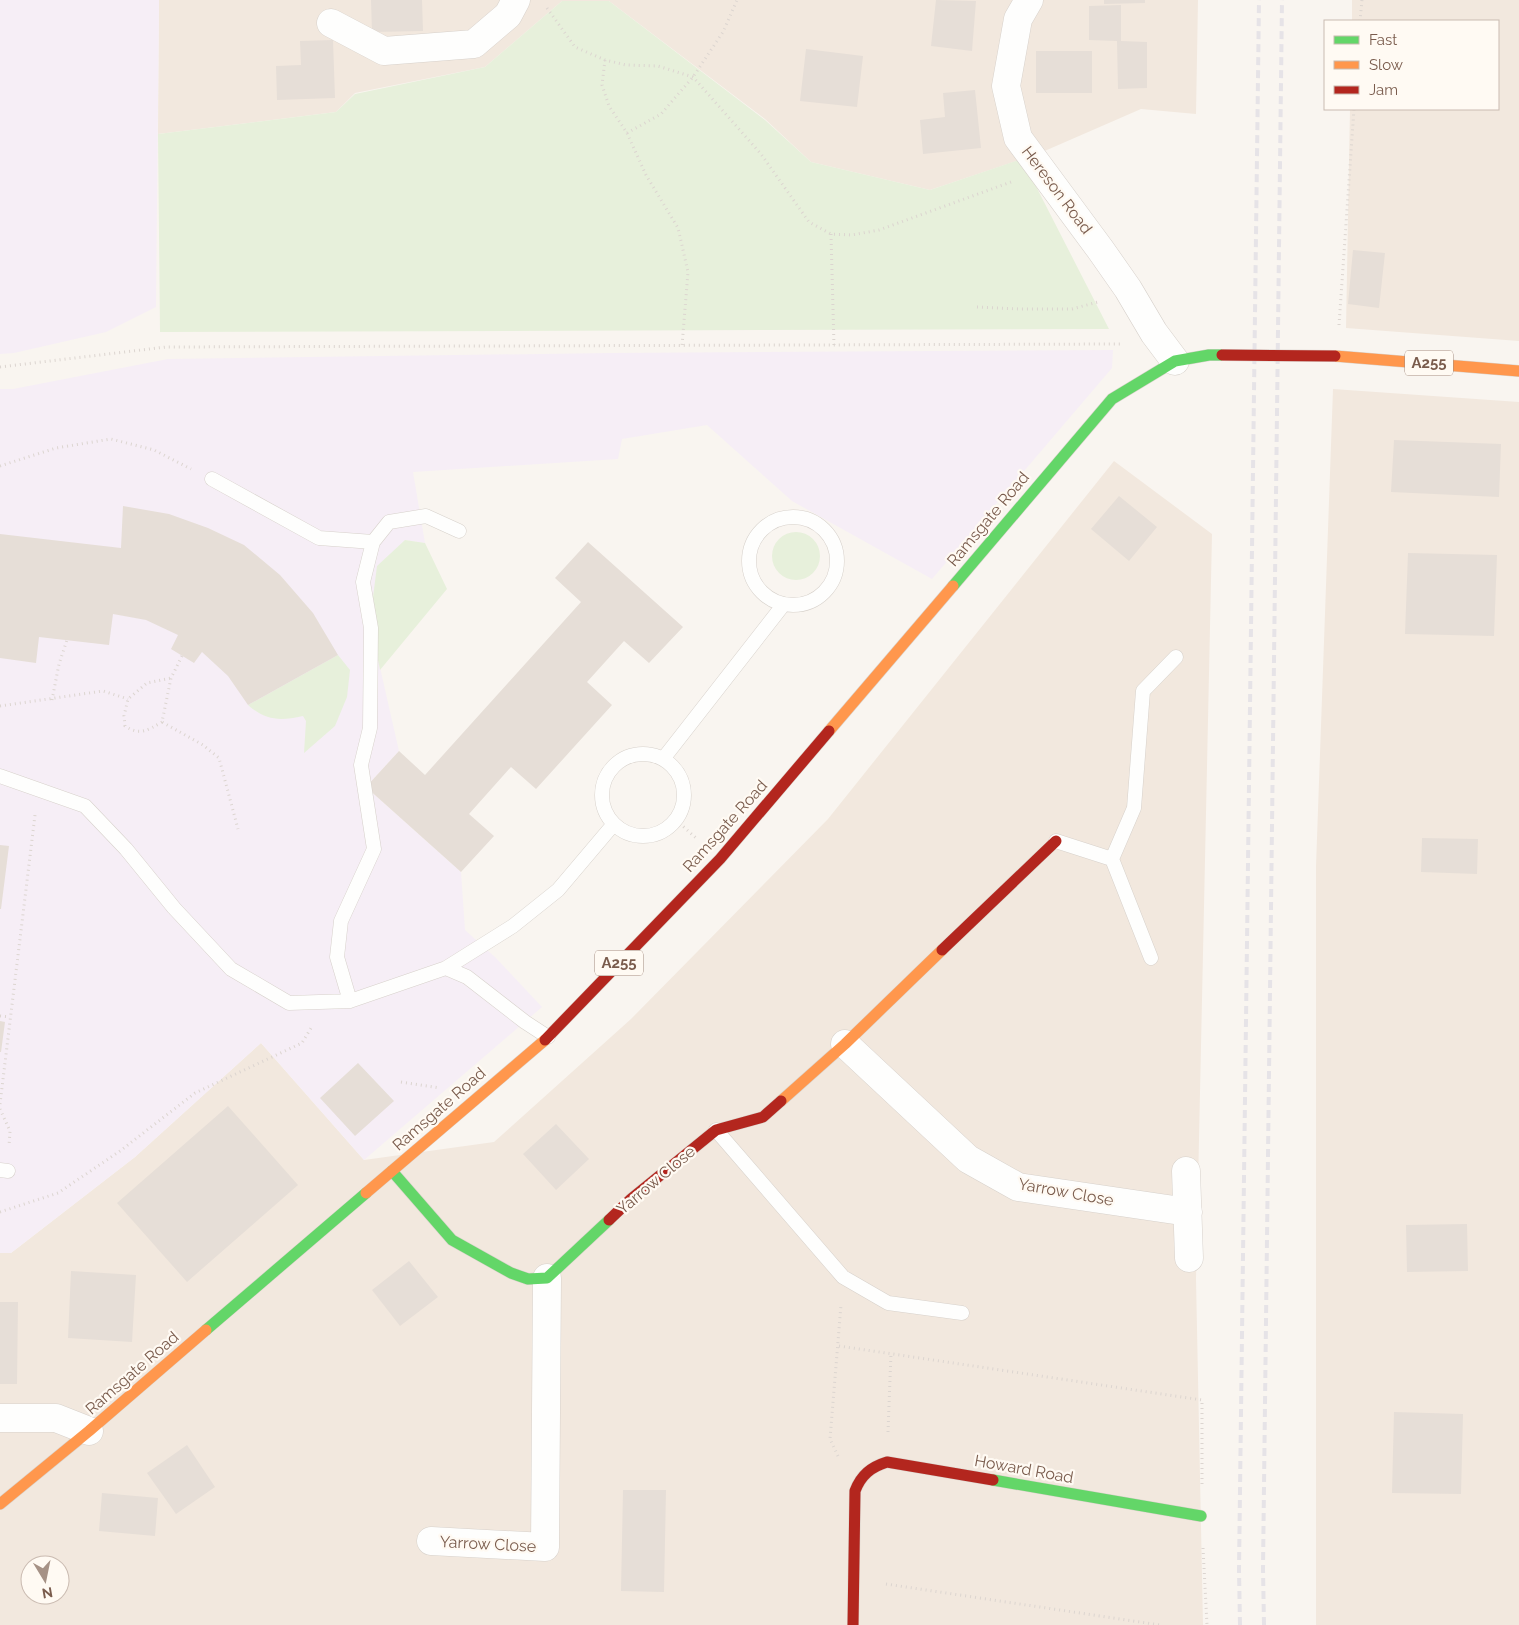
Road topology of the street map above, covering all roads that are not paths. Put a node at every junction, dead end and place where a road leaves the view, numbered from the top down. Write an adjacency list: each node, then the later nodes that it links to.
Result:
1 (516, 0): 3 (street)
2 (1029, 0): 4 (street, Hereson Road)
3 (331, 23)
4 (1174, 361): 5 (main road, Ramsgate Road / A255, bridge); 19 (main road, Ramsgate Road / A255)
5 (1519, 371)
6 (212, 479): 8 (lane)
7 (459, 531): 8 (lane)
8 (373, 542): 18 (lane)
9 (784, 604): 9 (lane); 11 (lane)
10 (1176, 657): 15 (lane)
11 (664, 759): 13 (lane); 13 (lane)
12 (0, 776): 18 (lane)
13 (613, 825): 17 (lane)
14 (1056, 841): 15 (lane); 20 (main road, Yarrow Close)
15 (1112, 859): 16 (lane)
16 (1151, 958)
17 (446, 968): 18 (lane); 19 (lane)
18 (350, 1001)
19 (548, 1037): 22 (main road, Ramsgate Road / A255)
20 (845, 1044): 21 (main road, Yarrow Close); 24 (street, Yarrow Close)
21 (716, 1130): 26 (main road, Yarrow Close); 27 (lane)
22 (392, 1171): 26 (main road); 29 (main road, Ramsgate Road / A255)
23 (1186, 1171): 24 (street)
24 (1188, 1212): 25 (street)
25 (1189, 1258)
26 (547, 1278): 32 (street, Yarrow Close)
27 (962, 1314)
28 (0, 1418): 29 (street)
29 (89, 1431): 30 (main road, Ramsgate Road / A255)
30 (0, 1504)
31 (1201, 1516): 33 (main road, Howard Road)
32 (431, 1541)
33 (853, 1625)

